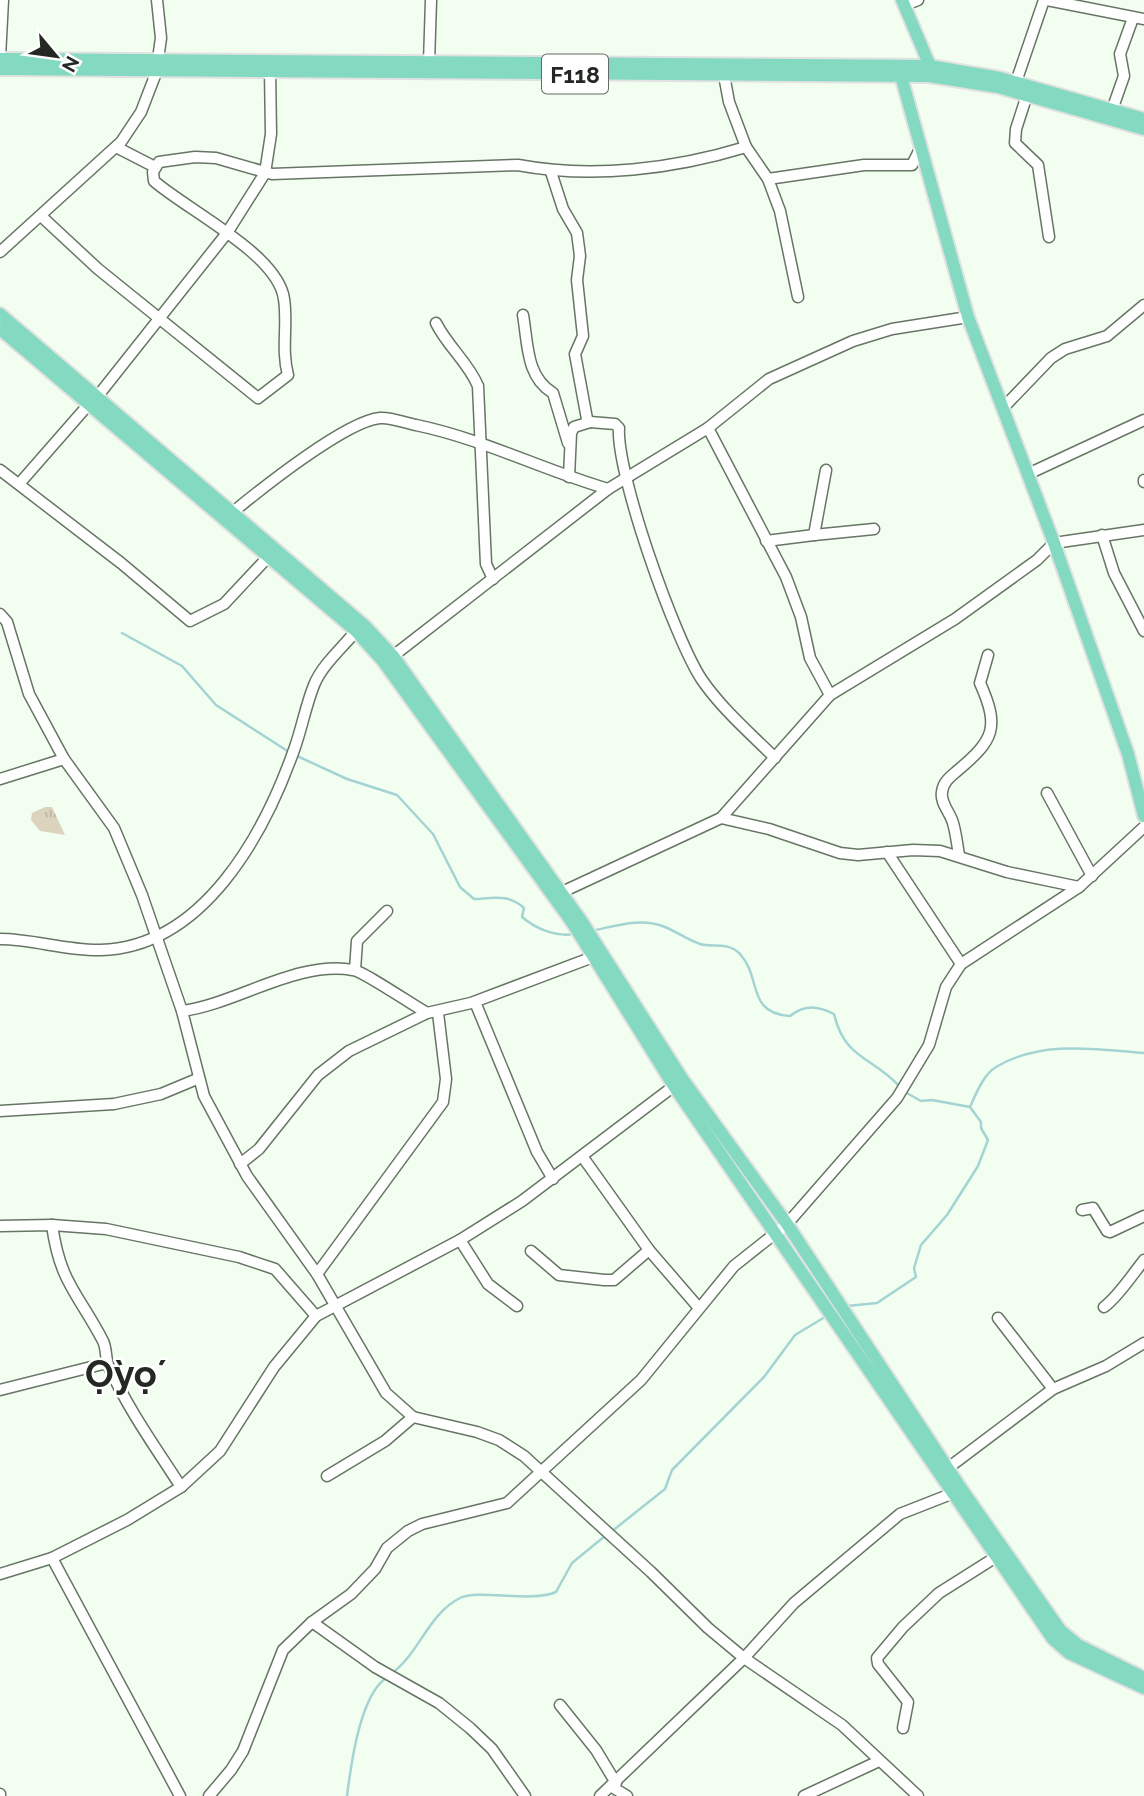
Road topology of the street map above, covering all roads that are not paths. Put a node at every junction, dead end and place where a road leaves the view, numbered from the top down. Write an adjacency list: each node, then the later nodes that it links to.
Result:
1 (3, 0): 7 (street)
2 (157, 0): 8 (street)
3 (431, 0): 9 (street)
4 (1046, 0): 6 (street); 15 (street)
5 (908, 2): 10 (main road)
6 (1138, 18): 17 (street)
7 (0, 58): 8 (main road, F118)
8 (158, 64): 9 (main road, F118); 11 (main road, F118); 12 (main road, F118); 20 (street)
9 (429, 64): 10 (main road, F118)
10 (930, 66): 15 (main road, F118)
11 (0, 69)
12 (270, 70): 13 (main road, F118); 25 (street)
13 (723, 75): 14 (main road, F118); 21 (street)
14 (901, 76): 16 (main road, F118); 22 (main road)
15 (1016, 82): 17 (main road, F118)
16 (1027, 96): 19 (main road, F118); 29 (street)
17 (1112, 110): 18 (main road, F118)
18 (1144, 119)
19 (1144, 129)
20 (116, 147): 23 (street); 27 (street)
21 (746, 147): 24 (street); 26 (street)
22 (921, 147): 26 (street); 36 (main road)
23 (155, 167): 25 (street); 28 (street)
24 (551, 172): 25 (street); 43 (street)
25 (265, 173): 28 (street)
26 (768, 179): 31 (street)
27 (41, 216): 30 (street); 35 (street)
28 (227, 233): 35 (street); 35 (street)
29 (1049, 237)
30 (0, 251)
31 (799, 297)
32 (1144, 305): 41 (street)
33 (0, 314): 39 (main road)
34 (523, 315): 46 (street)
35 (160, 317): 40 (street)
36 (968, 317): 41 (main road); 44 (street)
37 (436, 323): 45 (street)
38 (0, 329): 39 (main road)
39 (32, 349): 40 (main road)
40 (93, 401): 48 (main road); 53 (street)
41 (1003, 408): 50 (main road)
42 (1144, 420): 50 (street)
43 (590, 422): 46 (street); 52 (street)
44 (708, 428): 52 (street); 60 (street)
45 (481, 442): 51 (street); 55 (street); 63 (street)
46 (568, 443): 51 (street)
47 (0, 470): 53 (street)
48 (174, 470): 55 (main road); 62 (main road)
49 (826, 470): 58 (street)
50 (1028, 474): 61 (main road)
51 (569, 477): 54 (street)
52 (626, 480): 54 (street); 70 (street)
53 (19, 484): 62 (street)
54 (608, 489): 63 (street)
55 (233, 512): 68 (main road)
56 (874, 529): 58 (street)
57 (1144, 530): 59 (street)
58 (814, 535): 60 (street)
59 (1102, 535): 61 (street); 66 (street)
60 (766, 541): 69 (street)
61 (1055, 543): 69 (street); 75 (main road)
62 (269, 556): 65 (main road)
63 (493, 579): 68 (street)
64 (0, 614): 71 (street)
65 (356, 631): 73 (main road); 85 (street)
66 (1144, 631)
67 (988, 655): 79 (street)
68 (393, 656): 73 (main road)
69 (830, 695): 70 (street)
70 (775, 758): 76 (street)
71 (64, 759): 72 (street); 85 (street)
72 (0, 779)
73 (473, 780): 82 (main road); 84 (main road)
74 (1047, 793): 80 (street)
75 (1144, 810)
76 (721, 818): 78 (street); 82 (street)
77 (1144, 827): 80 (street)
78 (887, 852): 79 (street); 89 (street)
79 (959, 855): 81 (street)
80 (1092, 876): 81 (street)
81 (1079, 887): 89 (street)
82 (560, 893): 84 (main road)
83 (387, 911): 90 (street)
84 (577, 922): 87 (main road)
85 (158, 937): 86 (street); 93 (street)
86 (0, 939)
87 (589, 943): 88 (main road); 91 (main road)
88 (593, 957): 91 (main road); 92 (street)
89 (961, 964): 103 (street)
90 (355, 970): 93 (street); 94 (street)
91 (619, 990): 96 (main road); 103 (main road)
92 (475, 1002): 94 (street); 100 (street)
93 (182, 1011): 95 (street)
94 (432, 1013): 99 (street); 111 (street)
95 (197, 1079): 97 (street); 99 (street)
96 (674, 1086): 98 (street); 106 (main road)
97 (0, 1111)
98 (582, 1156): 100 (street); 108 (street)
99 (240, 1164): 111 (street)
100 (553, 1179): 107 (street)
101 (1082, 1210): 102 (street)
102 (1144, 1216)
103 (787, 1224): 106 (street); 112 (main road)
104 (52, 1225): 105 (street); 117 (street); 121 (street)
105 (0, 1226)
106 (775, 1233): 112 (main road); 116 (street)
107 (460, 1240): 113 (street); 114 (street)
108 (649, 1250): 109 (street); 116 (street)
109 (531, 1251)
110 (1144, 1260): 115 (street)
111 (317, 1274): 114 (street)
112 (826, 1295): 119 (main road)
113 (517, 1306)
114 (337, 1307): 117 (street); 124 (street)
115 (1104, 1307)
116 (699, 1308): 126 (street)
117 (316, 1316): 128 (street)
118 (998, 1318): 122 (street)
119 (851, 1332): 125 (main road); 129 (main road)
120 (1144, 1343): 122 (street)
121 (107, 1363): 123 (street); 128 (street)
122 (1053, 1389): 125 (street)
123 (0, 1391)
124 (413, 1417): 126 (street); 127 (street)
125 (947, 1468): 130 (main road)
126 (541, 1472): 134 (street); 135 (street)
127 (327, 1476)
128 (181, 1487): 132 (street)
129 (951, 1494): 130 (main road); 135 (street)
130 (983, 1530): 131 (main road); 136 (main road)
131 (996, 1557): 137 (main road); 139 (street)
132 (52, 1558): 133 (street); 142 (street)
133 (0, 1574)
134 (312, 1622): 143 (street); 144 (street)
135 (744, 1658): 140 (street); 141 (street)
136 (1144, 1678)
137 (1144, 1688)
138 (561, 1705): 141 (street)
139 (903, 1728)
140 (878, 1761): 147 (street); 148 (street)
141 (614, 1785): 145 (street); 146 (street)
142 (180, 1796)
143 (209, 1796)
144 (525, 1796)
145 (600, 1796)
146 (627, 1796)
147 (804, 1796)
148 (918, 1796)

